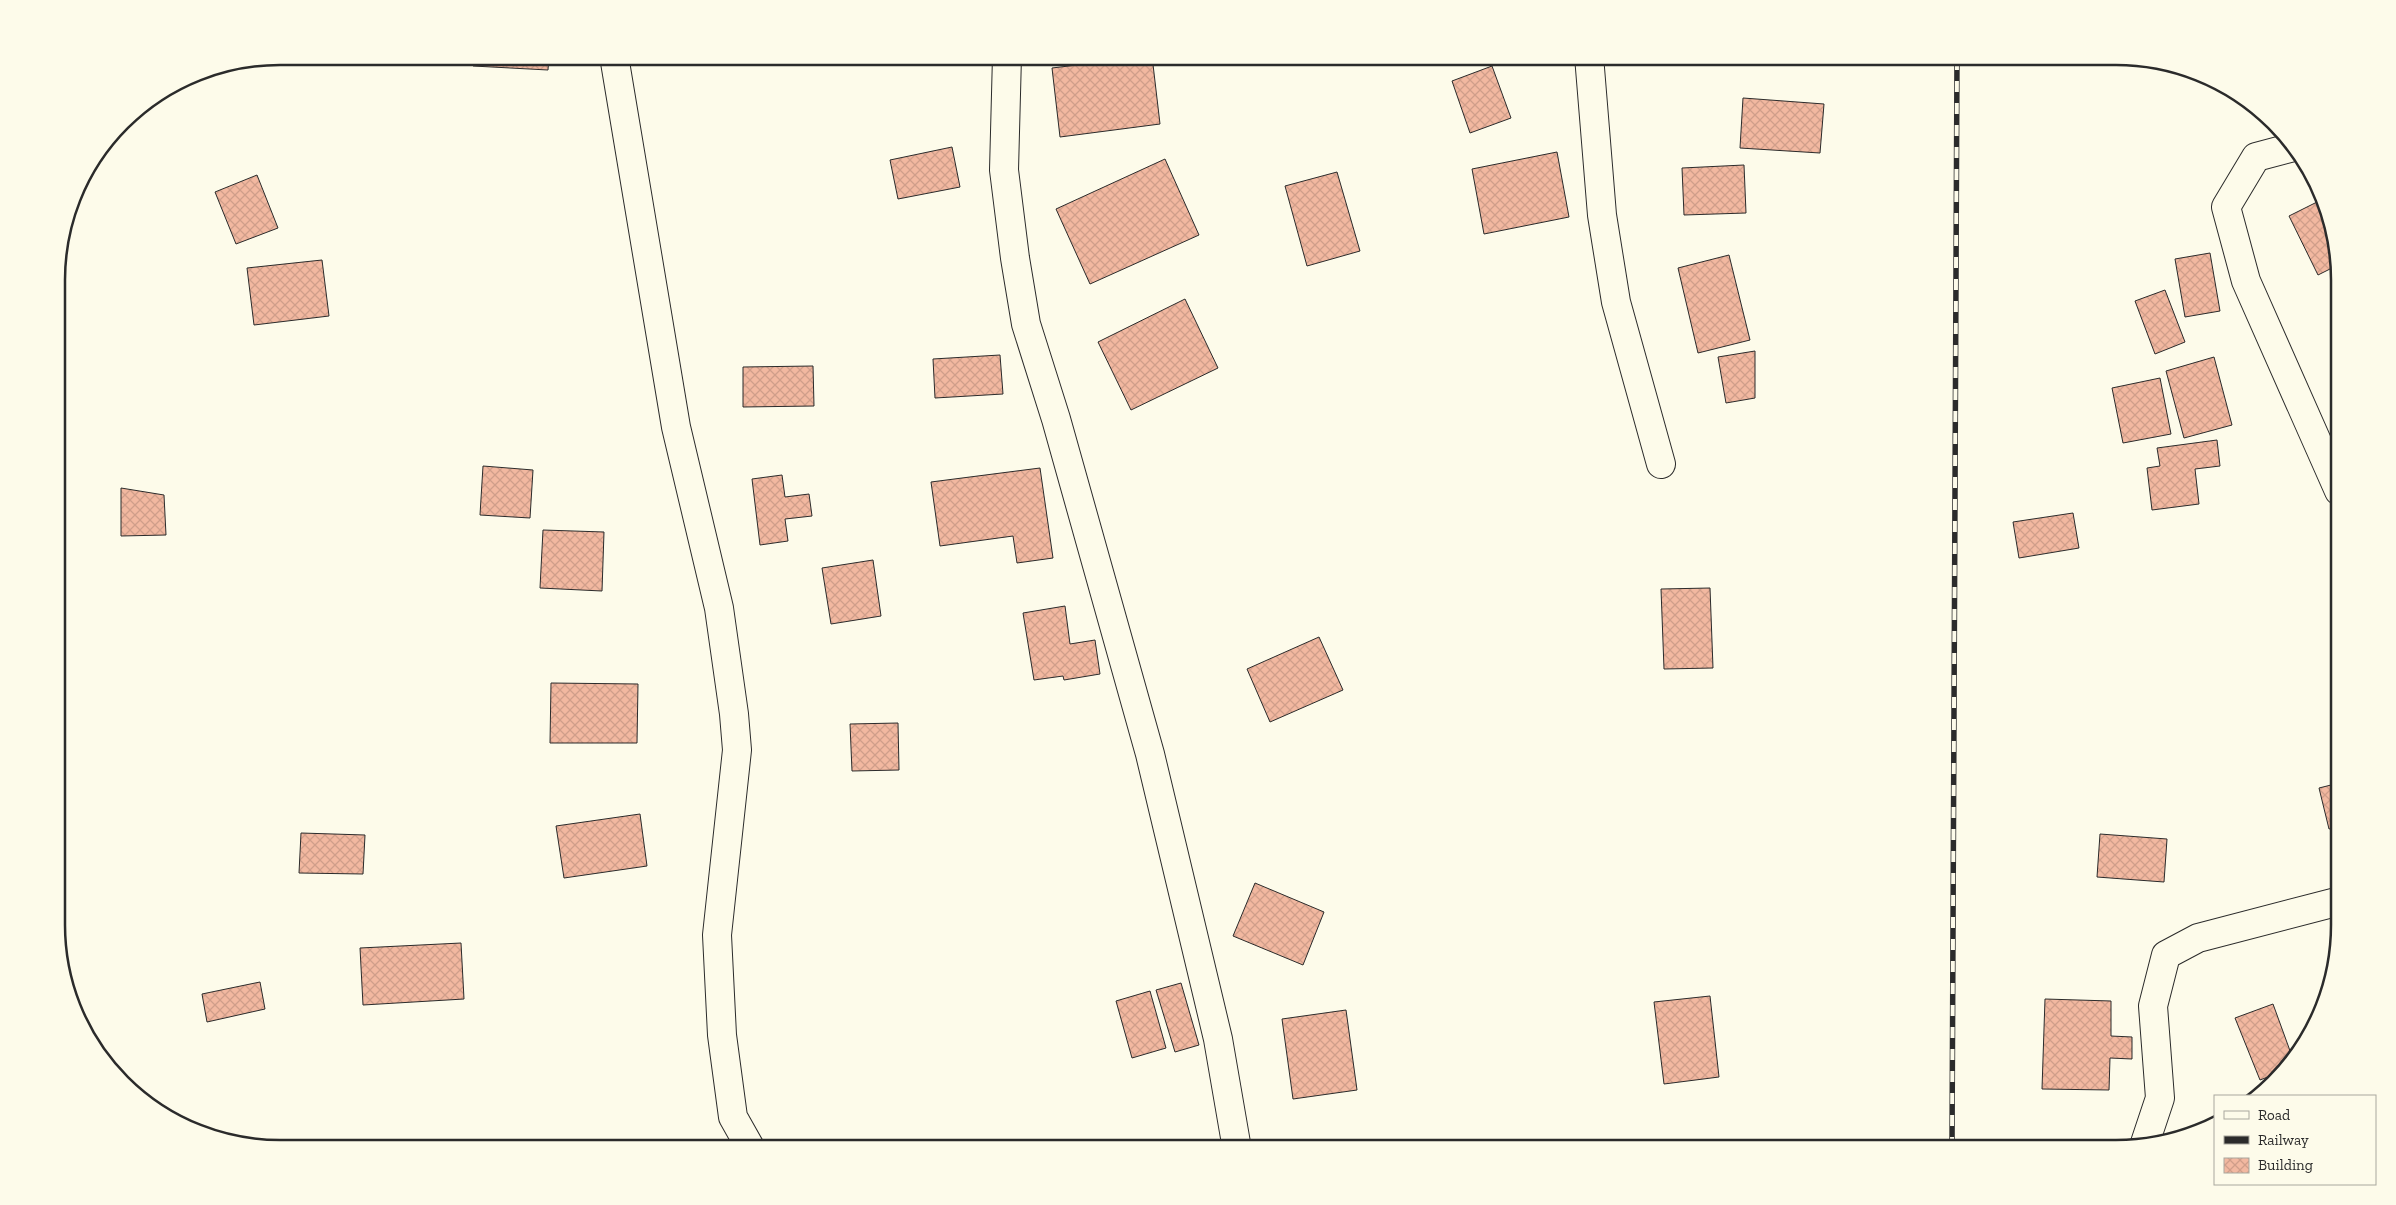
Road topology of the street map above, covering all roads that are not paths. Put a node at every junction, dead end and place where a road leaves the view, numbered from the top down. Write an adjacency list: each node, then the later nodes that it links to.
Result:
1 (616, 65): 9 (street)
2 (1007, 65): 10 (street)
3 (1590, 65): 5 (street)
4 (2287, 149): 6 (street)
5 (1661, 464)
6 (2331, 475)
7 (2331, 903): 8 (street)
8 (2147, 1138)
9 (745, 1140)
10 (1236, 1140)

